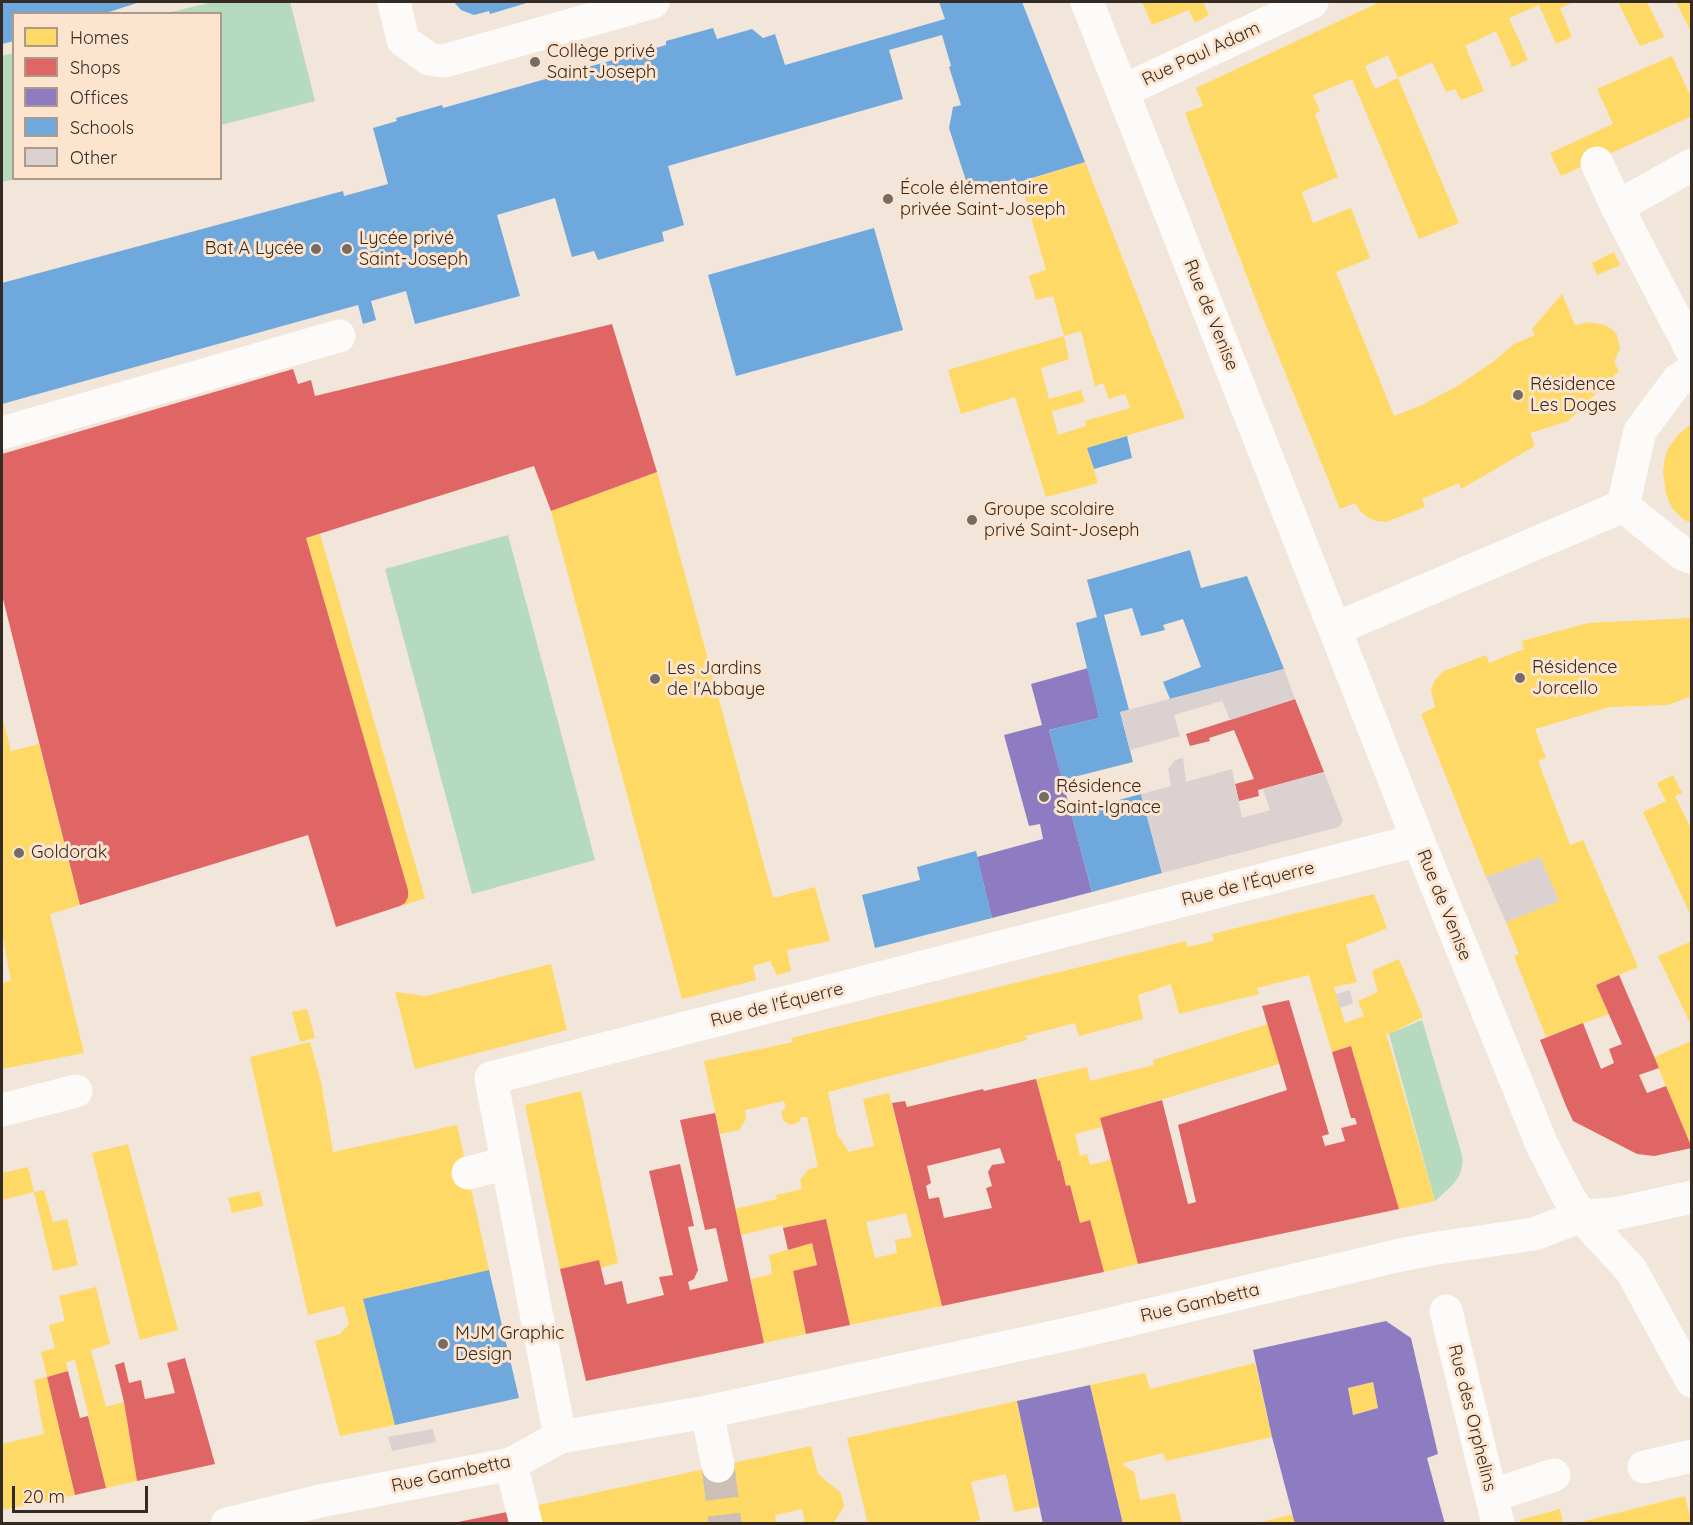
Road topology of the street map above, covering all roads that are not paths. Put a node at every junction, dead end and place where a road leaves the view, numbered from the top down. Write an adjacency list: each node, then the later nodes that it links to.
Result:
1 (394, 2): 2 (street)
2 (653, 2)
3 (1087, 2): 5 (street, Rue de Venise)
4 (1312, 2): 5 (street, Rue Paul Adam)
5 (1123, 91): 15 (street, Rue de Venise)
6 (1597, 163): 8 (street)
7 (1692, 165): 8 (street)
8 (1617, 207): 10 (street)
9 (339, 336): 12 (street)
10 (1692, 351)
11 (1692, 371): 13 (street)
12 (2, 433)
13 (1623, 506): 14 (street); 15 (street)
14 (1692, 558)
15 (1335, 629): 16 (street, Rue de Venise)
16 (1418, 840): 19 (street, Rue de l'Équerre); 22 (street, Rue de Venise)
17 (76, 1091): 18 (street)
18 (2, 1110)
19 (507, 1163): 20 (street); 26 (street, Rue de l'Équerre)
20 (468, 1173)
21 (1692, 1197): 22 (street, Rue Gambetta)
22 (1581, 1216): 24 (street, Rue de Venise); 25 (street, Rue Gambetta)
23 (1446, 1311): 32 (street, Rue des Orphelins)
24 (1692, 1381)
25 (707, 1412): 26 (street, Rue Gambetta); 29 (street)
26 (560, 1437): 28 (street, Rue Gambetta)
27 (1692, 1456): 30 (street)
28 (511, 1464): 33 (street, Rue Gambetta); 35 (street)
29 (718, 1466)
30 (1644, 1467)
31 (1554, 1475): 32 (street)
32 (1495, 1510)
33 (262, 1519): 34 (street, Rue Gambetta)
34 (227, 1524)
35 (526, 1524)

